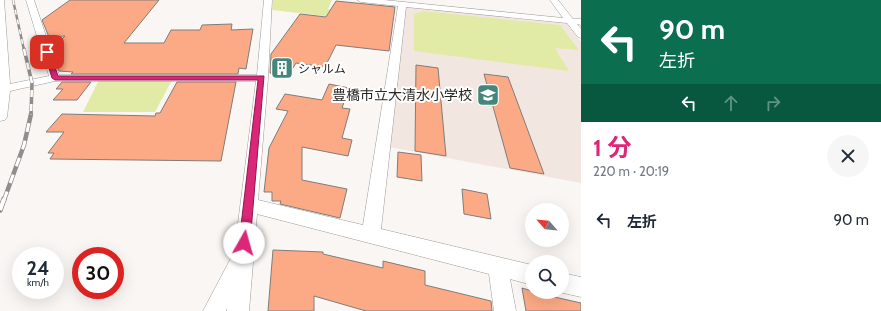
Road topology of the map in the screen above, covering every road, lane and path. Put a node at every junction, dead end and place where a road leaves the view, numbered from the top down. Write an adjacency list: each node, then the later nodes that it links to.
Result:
1 (0, 0): 13 (street)
2 (30, 0): 15 (street)
3 (268, 0): 16 (street)
4 (361, 0): 7 (street)
5 (454, 0): 9 (street)
6 (554, 0): 10 (street)
7 (379, 1): 8 (street)
8 (402, 4): 9 (street); 20 (street)
9 (455, 9): 10 (street)
10 (569, 20): 11 (street); 12 (street)
11 (581, 22)
12 (581, 35)
13 (2, 52): 14 (street)
14 (2, 74): 17 (street)
15 (55, 78): 16 (street); 17 (street)
16 (262, 78): 19 (street)
17 (2, 94): 18 (street)
18 (0, 117)
19 (249, 205): 20 (street); 21 (street)
20 (371, 236): 22 (street)
21 (243, 256): 26 (street); 27 (street)
22 (498, 266): 23 (street); 28 (street)
23 (525, 273)
24 (569, 284): 25 (street)
25 (581, 287)
26 (214, 311)
27 (238, 311)
28 (505, 311)

